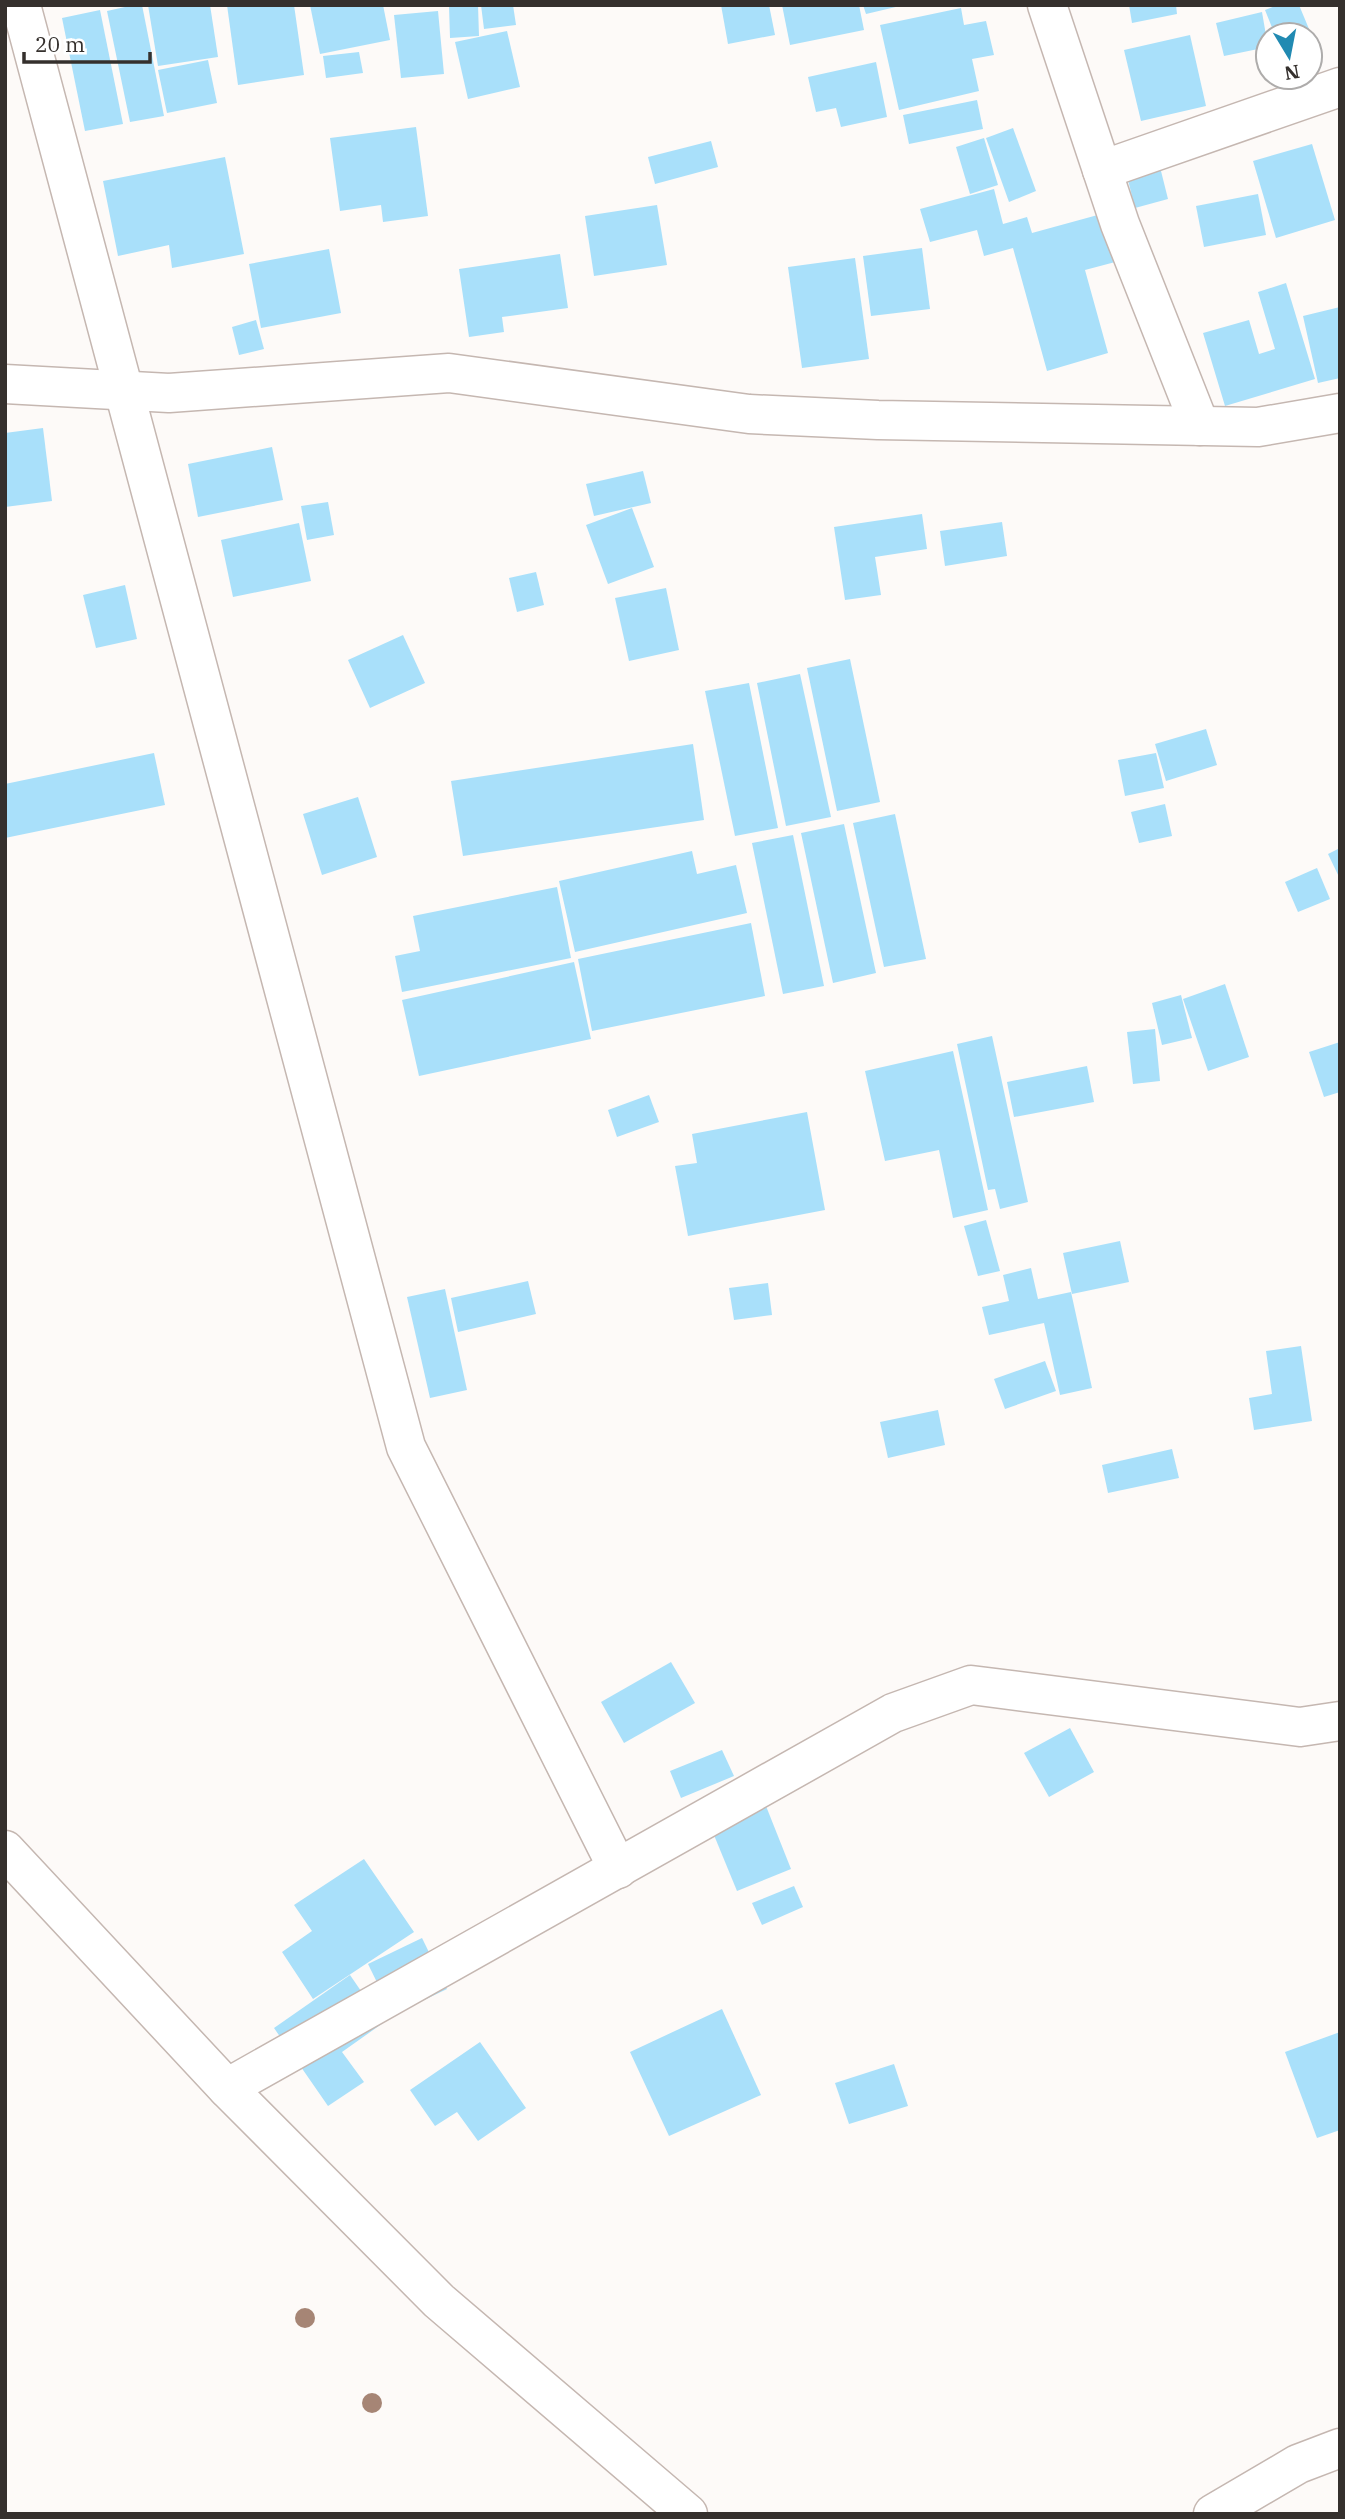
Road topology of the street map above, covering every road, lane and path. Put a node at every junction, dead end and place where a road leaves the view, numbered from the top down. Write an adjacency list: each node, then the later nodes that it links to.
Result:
1 (21, 5): 6 (street)
2 (1048, 5): 4 (street)
3 (1340, 87): 4 (street)
4 (1102, 170): 8 (street)
5 (5, 384): 6 (street)
6 (123, 391): 8 (street); 11 (street)
7 (1340, 413): 8 (street)
8 (1200, 426)
9 (1340, 1721): 11 (street)
10 (5, 1850): 12 (street)
11 (618, 1869): 12 (street)
12 (227, 2088): 14 (street)
13 (1340, 2448): 15 (street)
14 (688, 2514)
15 (1213, 2514)

